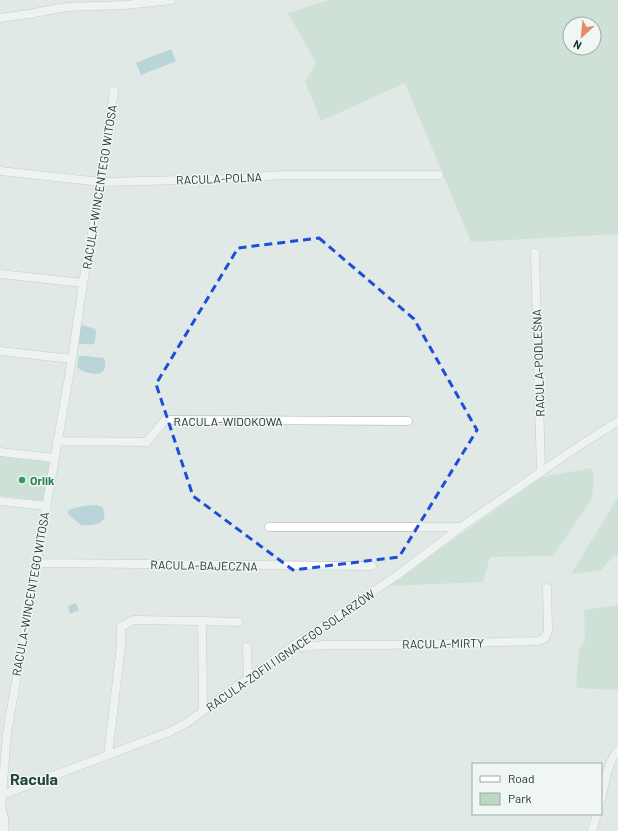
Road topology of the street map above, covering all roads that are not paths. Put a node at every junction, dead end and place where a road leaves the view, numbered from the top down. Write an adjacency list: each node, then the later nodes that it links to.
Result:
1 (171, 0): 2 (street)
2 (0, 18)
3 (114, 91): 6 (street, RACULA-WINCENTEGO WITOSA)
4 (0, 171): 6 (street, RACULA-POLNA)
5 (439, 174): 6 (street, RACULA-POLNA)
6 (101, 182): 9 (street, RACULA-WINCENTEGO WITOSA)
7 (535, 254): 17 (street, RACULA-PODLEŚNA)
8 (0, 274): 9 (street, RACULA-WINCENTEGO WITOSA)
9 (83, 283): 11 (street, RACULA-WINCENTEGO WITOSA)
10 (0, 351): 11 (street)
11 (72, 359): 14 (street, RACULA-WINCENTEGO WITOSA)
12 (618, 420): 17 (street, RACULA-ZOFII I IGNACEGO SOLARZÓW)
13 (408, 421): 14 (street, RACULA-WIDOKOWA)
14 (57, 441): 16 (street, RACULA-WINCENTEGO WITOSA)
15 (0, 452): 16 (street)
16 (54, 458): 19 (street, RACULA-WINCENTEGO WITOSA)
17 (541, 472): 21 (street, RACULA-ZOFII I IGNACEGO SOLARZÓW)
18 (0, 501): 19 (street)
19 (46, 506): 22 (street, RACULA-WINCENTEGO WITOSA)
20 (269, 527): 21 (street)
21 (462, 527): 28 (street, RACULA-ZOFII I IGNACEGO SOLARZÓW)
22 (37, 563): 23 (street, RACULA-BAJECZNA); 33 (street, RACULA-WINCENTEGO WITOSA)
23 (372, 566)
24 (547, 588): 28 (street, RACULA-MIRTY)
25 (202, 621): 26 (street); 30 (street); 32 (street)
26 (238, 622)
27 (247, 647): 29 (street)
28 (290, 648): 29 (street, RACULA-ZOFII I IGNACEGO SOLARZÓW)
29 (248, 678): 30 (street, RACULA-ZOFII I IGNACEGO SOLARZÓW)
30 (203, 711): 32 (street, RACULA-ZOFII I IGNACEGO SOLARZÓW)
31 (618, 750): 34 (street)
32 (108, 755): 33 (street, RACULA-ZOFII I IGNACEGO SOLARZÓW)
33 (2, 795): 35 (street, RACULA-WINCENTEGO WITOSA)
34 (602, 796)
35 (1, 807): 37 (street, RACULA-WINCENTEGO WITOSA)
36 (597, 815): 38 (street)
37 (4, 831)
38 (592, 831)

